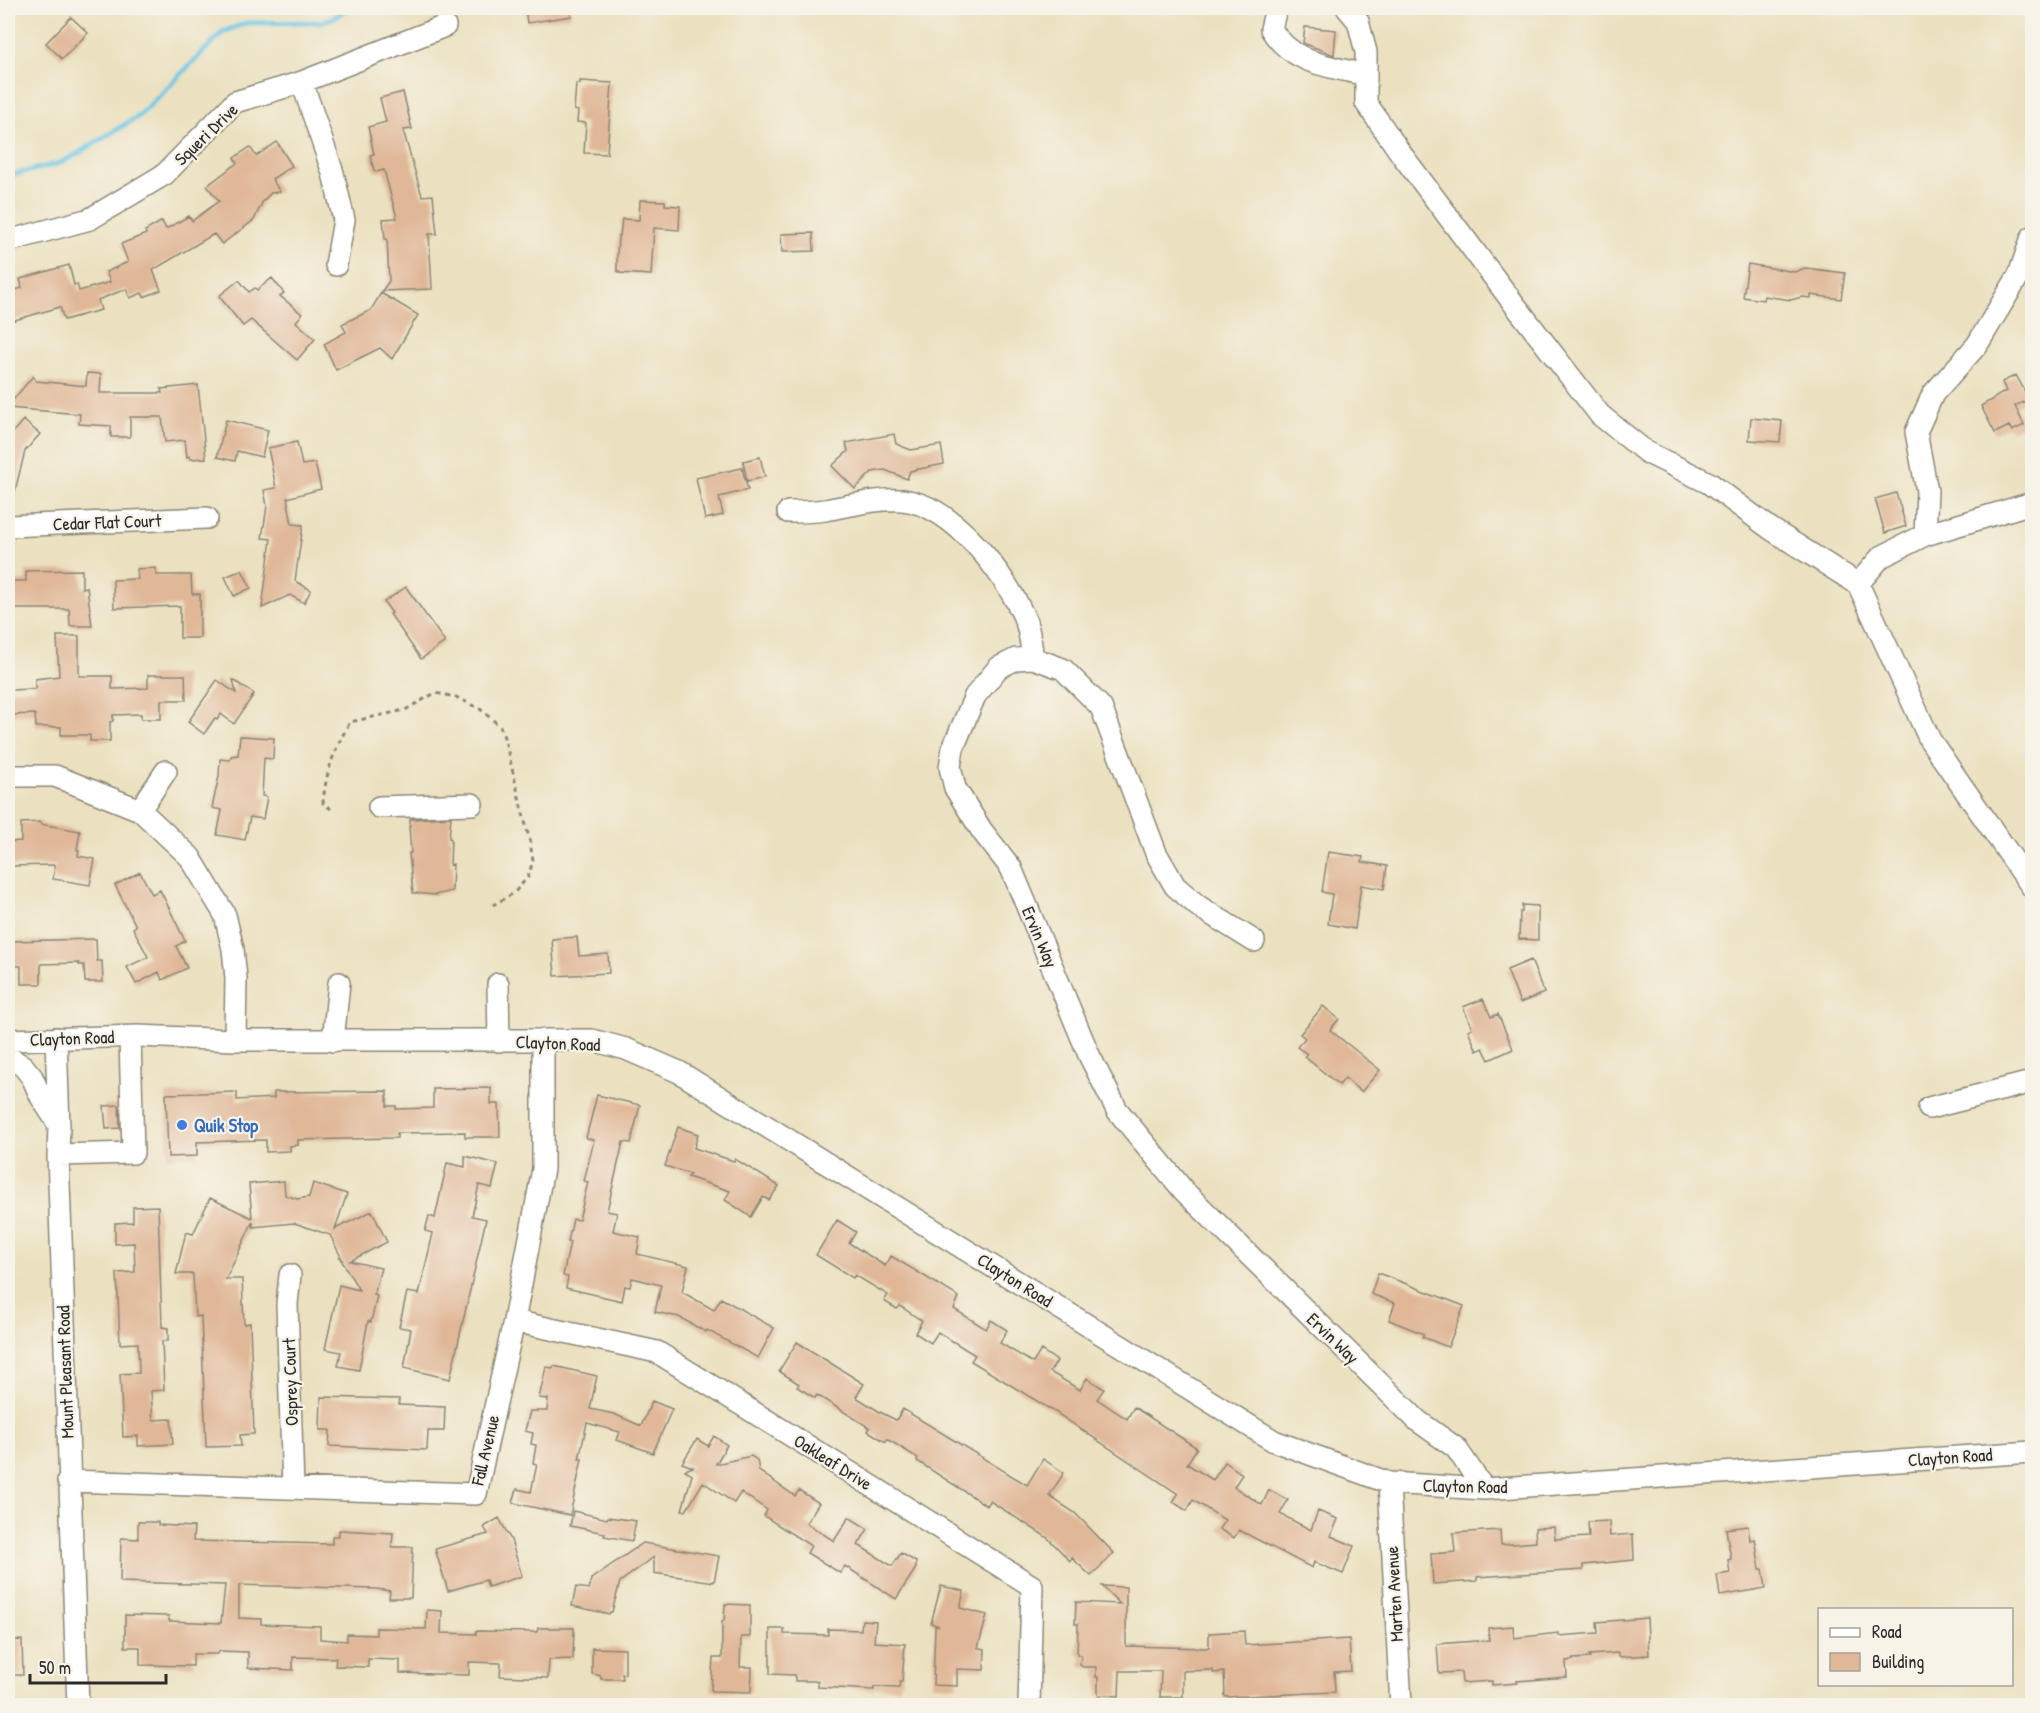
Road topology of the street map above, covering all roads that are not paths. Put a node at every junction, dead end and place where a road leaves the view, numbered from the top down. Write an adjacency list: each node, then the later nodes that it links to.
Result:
1 (1276, 8): 4 (street)
2 (1347, 8): 4 (street)
3 (445, 26): 5 (street, Squeri Drive)
4 (1366, 75): 14 (street)
5 (302, 82): 7 (street, Squeri Drive); 8 (street)
6 (2032, 237): 13 (street)
7 (8, 241)
8 (336, 265)
9 (2032, 503): 13 (street)
10 (788, 512): 15 (street)
11 (207, 518): 12 (street, Cedar Flat Court)
12 (8, 526)
13 (1925, 535): 14 (street)
14 (1858, 584): 21 (street)
15 (1033, 658): 22 (street); 43 (street, Ervin Way)
16 (166, 771): 20 (street)
17 (8, 776): 20 (street)
18 (472, 804): 19 (street)
19 (379, 807)
20 (140, 810): 28 (street)
21 (2032, 887)
22 (1254, 940)
23 (339, 983): 29 (street)
24 (498, 984): 30 (street)
25 (130, 1036): 26 (street, Clayton Road); 28 (street, Clayton Road); 36 (street)
26 (56, 1038): 27 (street, Clayton Road); 35 (street, Mount Pleasant Road)
27 (8, 1040)
28 (235, 1041): 29 (street, Clayton Road)
29 (333, 1041): 30 (street, Clayton Road)
30 (499, 1041): 31 (street, Clayton Road)
31 (543, 1041): 38 (street, Fall Avenue); 41 (street, Clayton Road)
32 (8, 1057): 35 (street)
33 (2032, 1082): 34 (street)
34 (1929, 1108)
35 (59, 1126): 36 (street, Mount Pleasant Road)
36 (58, 1155): 40 (street, Mount Pleasant Road)
37 (290, 1275): 42 (street, Osprey Court)
38 (514, 1321): 42 (street, Fall Avenue); 45 (street, Oakleaf Drive)
39 (2032, 1452): 43 (street, Clayton Road)
40 (68, 1481): 42 (street, Fall Avenue); 44 (street, Mount Pleasant Road)
41 (1389, 1483): 43 (street, Clayton Road); 46 (street, Marten Avenue)
42 (293, 1488)
43 (1484, 1489)
44 (78, 1706)
45 (1029, 1706)
46 (1401, 1706)

